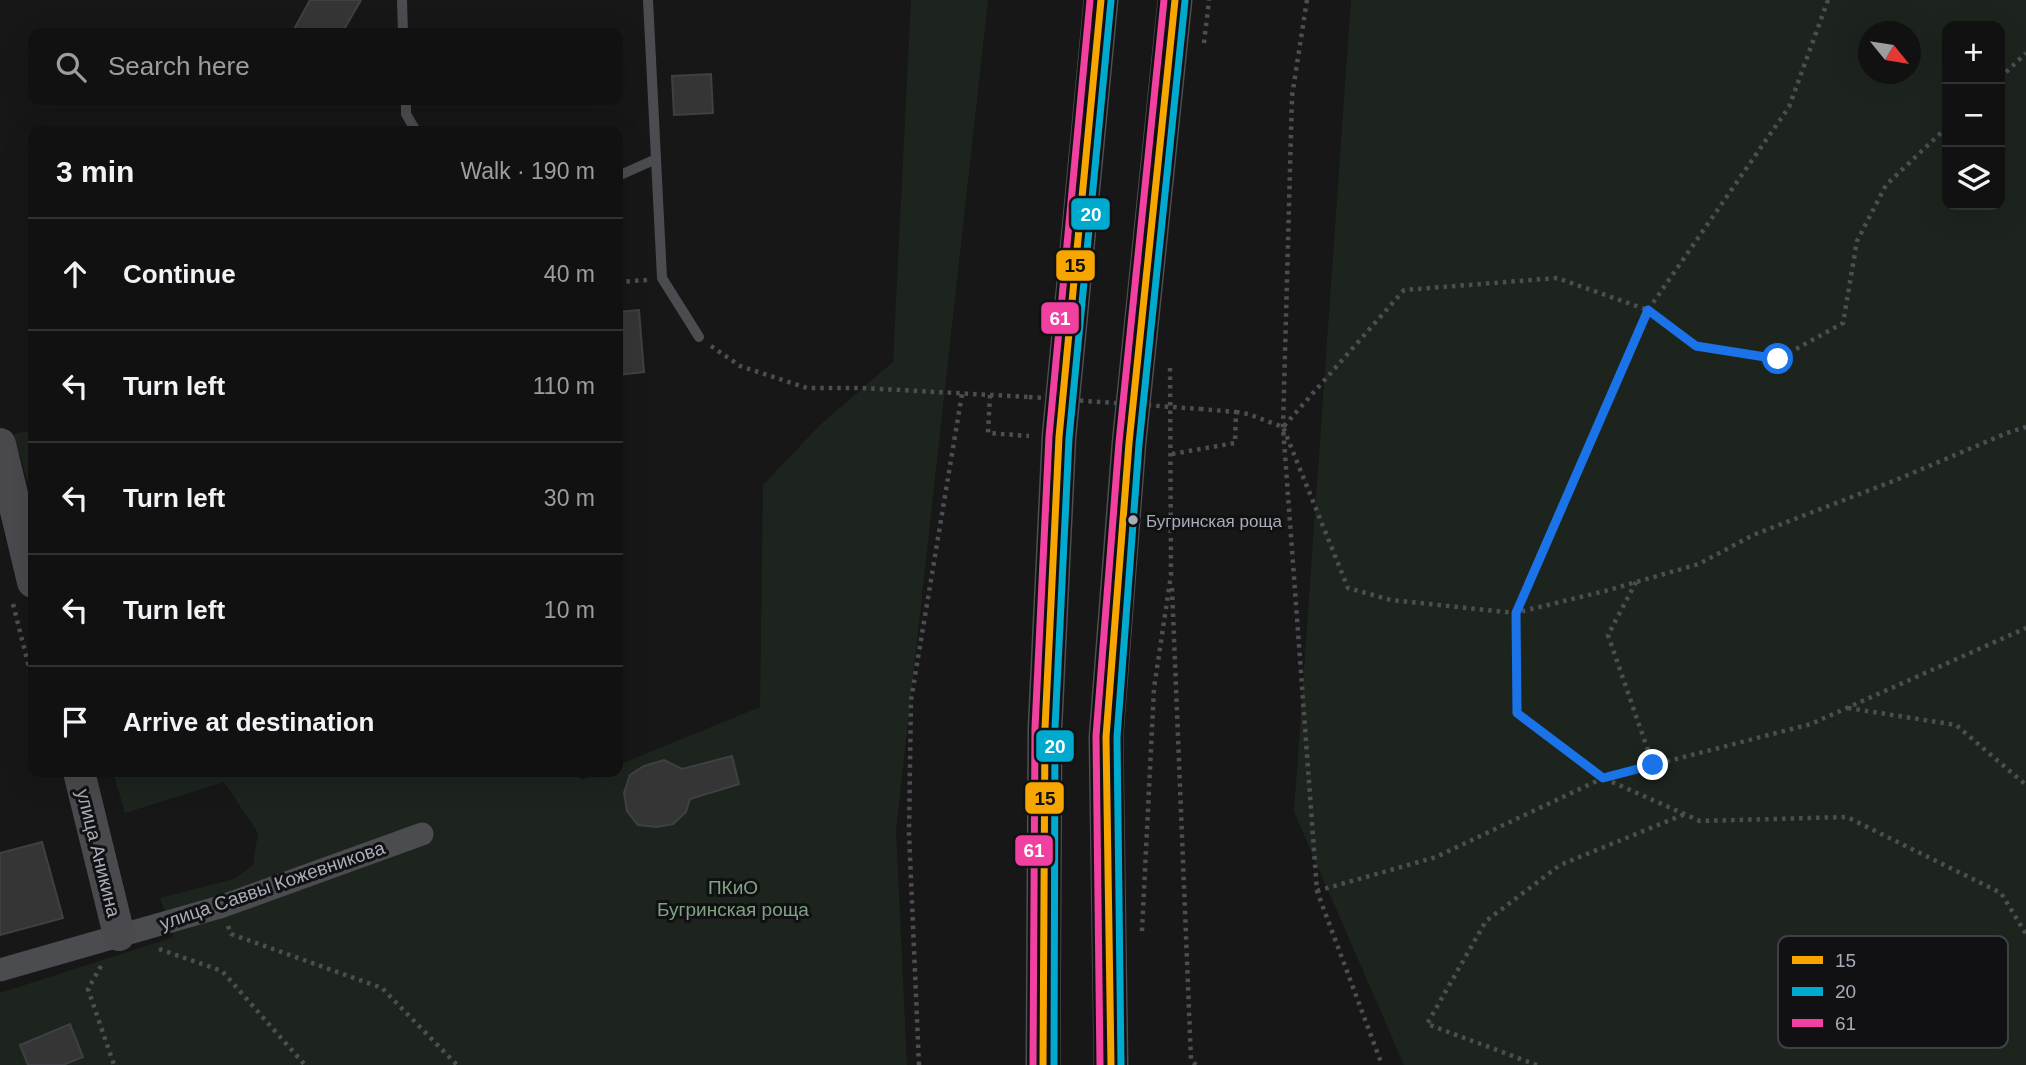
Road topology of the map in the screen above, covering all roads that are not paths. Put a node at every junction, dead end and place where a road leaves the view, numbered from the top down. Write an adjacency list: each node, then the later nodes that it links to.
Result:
1 (402, 0): 5 (lane)
2 (648, 0): 8 (lane)
3 (1101, 0): 17 (main road)
4 (1175, 0): 18 (main road)
5 (403, 28)
6 (406, 105): 7 (lane)
7 (413, 126)
8 (656, 159): 9 (lane); 10 (lane)
9 (623, 174)
10 (699, 337)
11 (0, 444): 12 (street)
12 (22, 586)
13 (80, 777): 15 (street, улица Аникина)
14 (422, 834): 15 (street, улица Саввы Кожевникова)
15 (119, 935): 16 (street, улица Саввы Кожевникова)
16 (0, 970)
17 (1043, 1065)
18 (1111, 1065)

